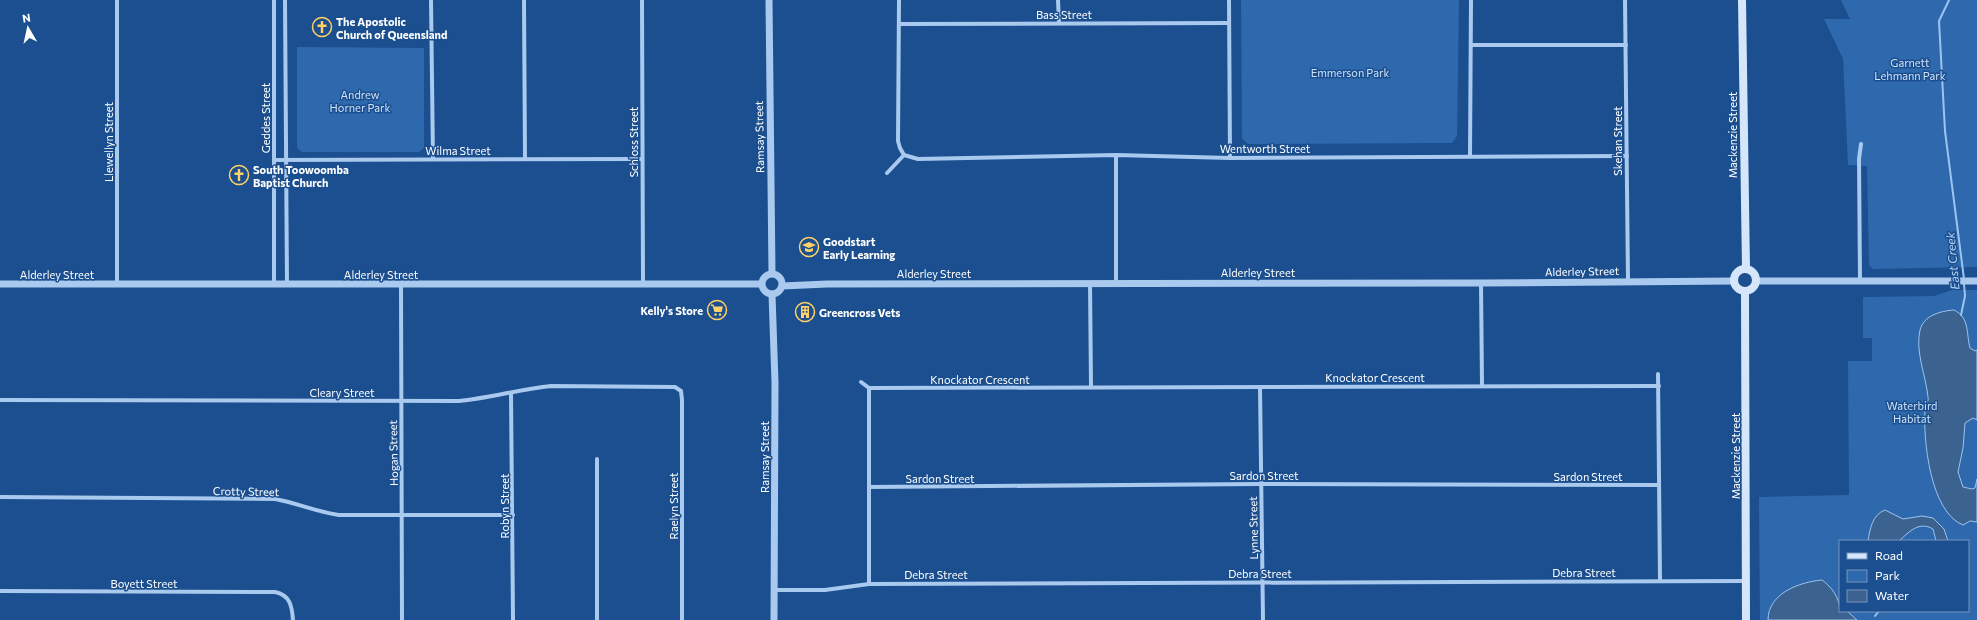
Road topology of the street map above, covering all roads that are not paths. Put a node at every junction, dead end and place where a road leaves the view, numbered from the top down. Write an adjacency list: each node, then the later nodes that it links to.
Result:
1 (117, 0): 44 (street, Llewellyn Street)
2 (274, 0): 28 (street, Geddes Street)
3 (285, 0): 29 (street, Geddes Street)
4 (431, 0): 25 (street)
5 (524, 0): 26 (street)
6 (642, 0): 27 (street, Schloss Street)
7 (769, 0): 32 (street, Ramsay Street)
8 (899, 0): 16 (street)
9 (1058, 0): 14 (street)
10 (1229, 0): 15 (street)
11 (1471, 0): 17 (street)
12 (1625, 0): 18 (street, Skehan Street)
13 (1742, 0): 31 (main road, Mackenzie Street)
14 (1059, 23): 15 (street, Bass Street); 16 (street, Bass Street)
15 (1229, 23): 24 (street)
16 (900, 24): 20 (street)
17 (1471, 45): 18 (street); 22 (street)
18 (1626, 45): 23 (street, Skehan Street)
19 (1861, 144): 37 (street)
20 (904, 155): 21 (street, Wentworth Street); 30 (street)
21 (1116, 155): 24 (street, Wentworth Street); 39 (street)
22 (1470, 156): 23 (street, Wentworth Street); 24 (street, Wentworth Street)
23 (1627, 156): 33 (street, Skehan Street)
24 (1230, 158)
25 (432, 159): 26 (street, Wilma Street); 29 (street, Wilma Street)
26 (525, 159): 27 (street, Wilma Street)
27 (642, 159): 42 (street, Schloss Street)
28 (274, 160): 29 (street, Wilma Street); 45 (street, Geddes Street)
29 (286, 160): 46 (street, Geddes Street)
30 (887, 173)
31 (1746, 269): 34 (main road); 35 (main road)
32 (772, 273): 43 (street); 48 (street)
33 (1628, 281): 34 (street, Alderley Street); 40 (street, Alderley Street)
34 (1734, 281): 49 (main road)
35 (1756, 281): 37 (street); 49 (main road)
36 (1975, 281): 37 (street)
37 (1860, 282)
38 (1090, 283): 39 (street, Alderley Street); 48 (street, Alderley Street); 55 (street)
39 (1116, 283): 40 (street, Alderley Street)
40 (1481, 283): 53 (street)
41 (0, 284): 44 (street, Alderley Street)
42 (643, 284): 43 (street, Alderley Street); 47 (street, Alderley Street)
43 (761, 284): 50 (street)
44 (117, 285): 45 (street, Alderley Street)
45 (274, 285): 46 (street, Alderley Street)
46 (287, 285): 47 (street, Alderley Street)
47 (401, 285): 61 (street, Hogan Street)
48 (782, 286): 50 (street)
49 (1745, 291): 70 (main road, Mackenzie Street)
50 (772, 294): 73 (street, Ramsay Street)
51 (1658, 374): 54 (street)
52 (861, 382): 57 (street)
53 (1482, 385): 54 (street, Knockator Crescent); 56 (street, Knockator Crescent)
54 (1658, 386): 64 (street)
55 (1092, 387): 56 (street, Knockator Crescent); 57 (street, Knockator Crescent)
56 (1260, 387): 63 (street, Lynne Street)
57 (869, 388): 65 (street)
58 (681, 391): 59 (street, Cleary Street); 79 (street, Raelyn Street)
59 (511, 392): 61 (street, Cleary Street); 68 (street, Robyn Street)
60 (0, 400): 61 (street, Cleary Street)
61 (401, 401): 67 (street, Hogan Street)
62 (597, 459): 78 (street)
63 (1261, 484): 64 (street, Sardon Street); 65 (street, Sardon Street); 71 (street, Lynne Street)
64 (1659, 485): 69 (street)
65 (869, 487): 72 (street)
66 (0, 497): 67 (street, Crotty Street)
67 (402, 515): 68 (street, Crotty Street); 76 (street, Hogan Street)
68 (513, 515): 77 (street, Robyn Street)
69 (1660, 581): 70 (street, Debra Street); 71 (street, Debra Street)
70 (1746, 581): 82 (main road, Mackenzie Street)
71 (1262, 582): 72 (street, Debra Street); 81 (street, Lynne Street)
72 (869, 584): 73 (street, Debra Street)
73 (775, 590): 80 (street, Ramsay Street)
74 (0, 591): 75 (street, Boyett Street)
75 (293, 620)
76 (402, 620)
77 (513, 620)
78 (597, 620)
79 (682, 620)
80 (774, 620)
81 (1263, 620)
82 (1746, 620)

